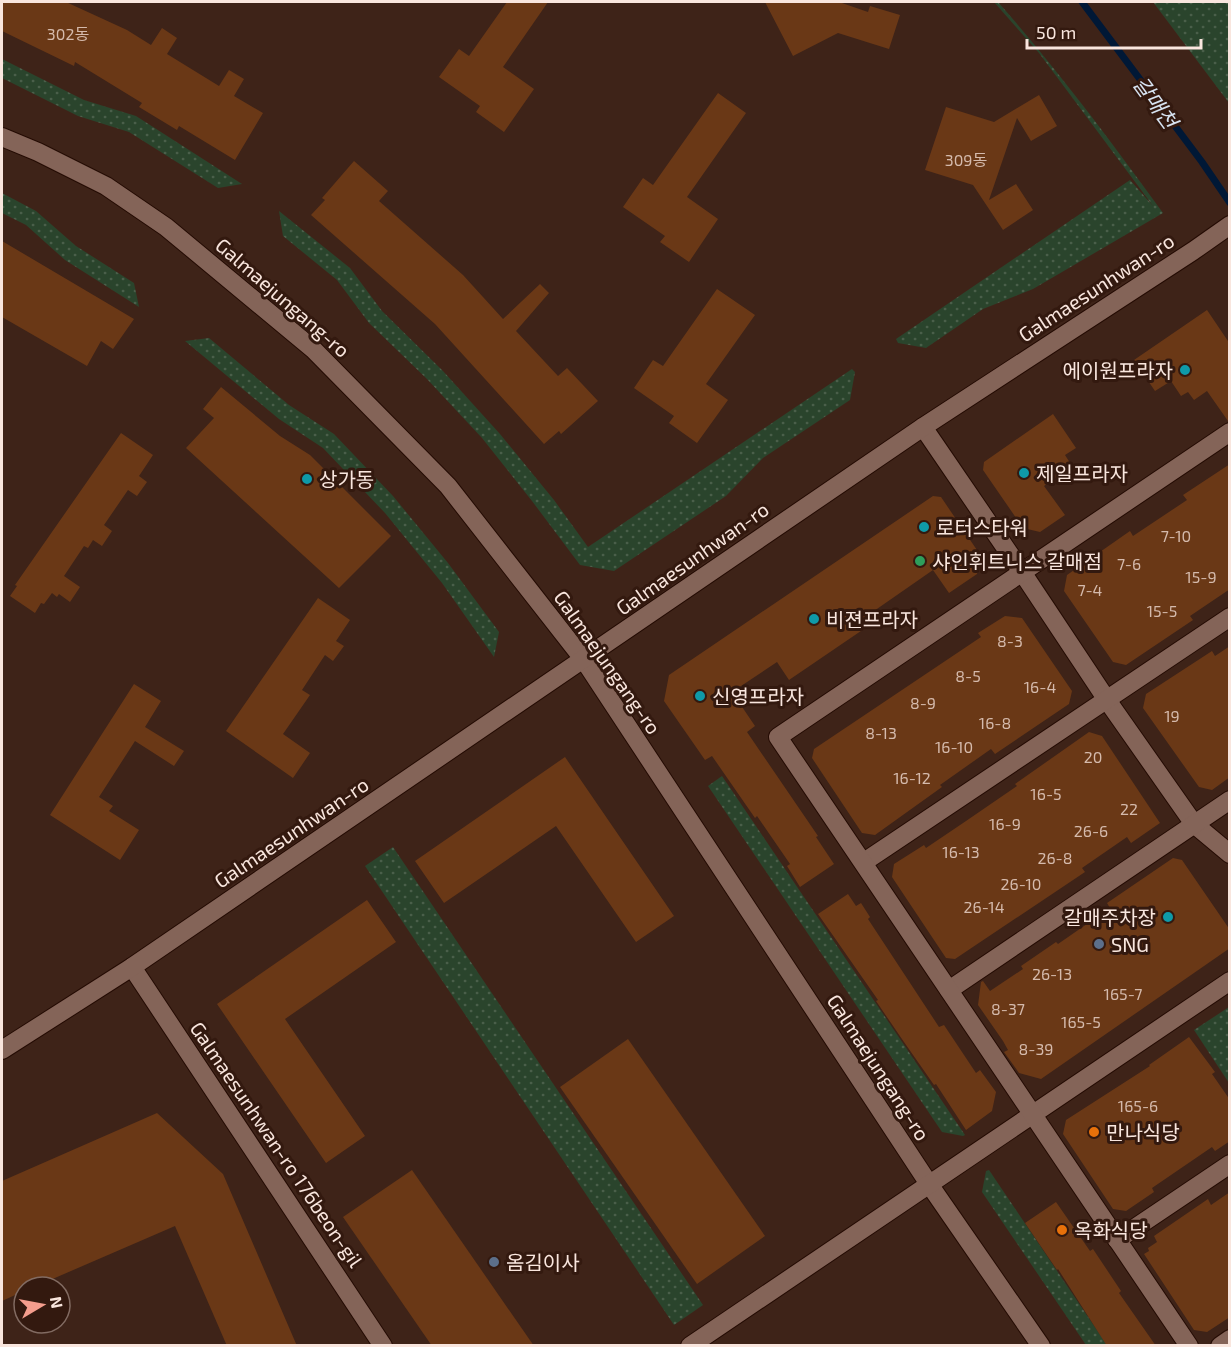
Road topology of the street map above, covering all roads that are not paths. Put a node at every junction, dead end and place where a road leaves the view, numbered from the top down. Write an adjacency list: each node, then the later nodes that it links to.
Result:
1 (2, 137): 7 (street, Galmaejungang-ro)
2 (1230, 225): 3 (street, Galmaesunhwan-ro)
3 (923, 427): 5 (street); 7 (street, Galmaesunhwan-ro)
4 (1230, 432): 5 (street)
5 (1022, 572): 8 (street); 12 (street)
6 (1230, 617): 8 (street)
7 (584, 660): 13 (street, Galmaesunhwan-ro); 19 (street, Galmaejungang-ro)
8 (1107, 700): 10 (street); 12 (street)
9 (1230, 800): 10 (street)
10 (1194, 824): 11 (street); 15 (street)
11 (1230, 854)
12 (864, 862): 15 (street)
13 (132, 967): 16 (street, Galmaesunhwan-ro); 22 (street, Galmaesunhwan-ro 176beon-gil)
14 (1230, 981): 17 (street)
15 (949, 990): 17 (street)
16 (2, 1050)
17 (1032, 1113): 19 (street); 20 (street)
18 (1230, 1164): 20 (street)
19 (929, 1184): 23 (street); 24 (street, Galmaejungang-ro)
20 (1117, 1240): 25 (street)
21 (1230, 1339): 26 (street)
22 (383, 1346)
23 (690, 1346)
24 (1041, 1346)
25 (1189, 1346)
26 (1220, 1346)

